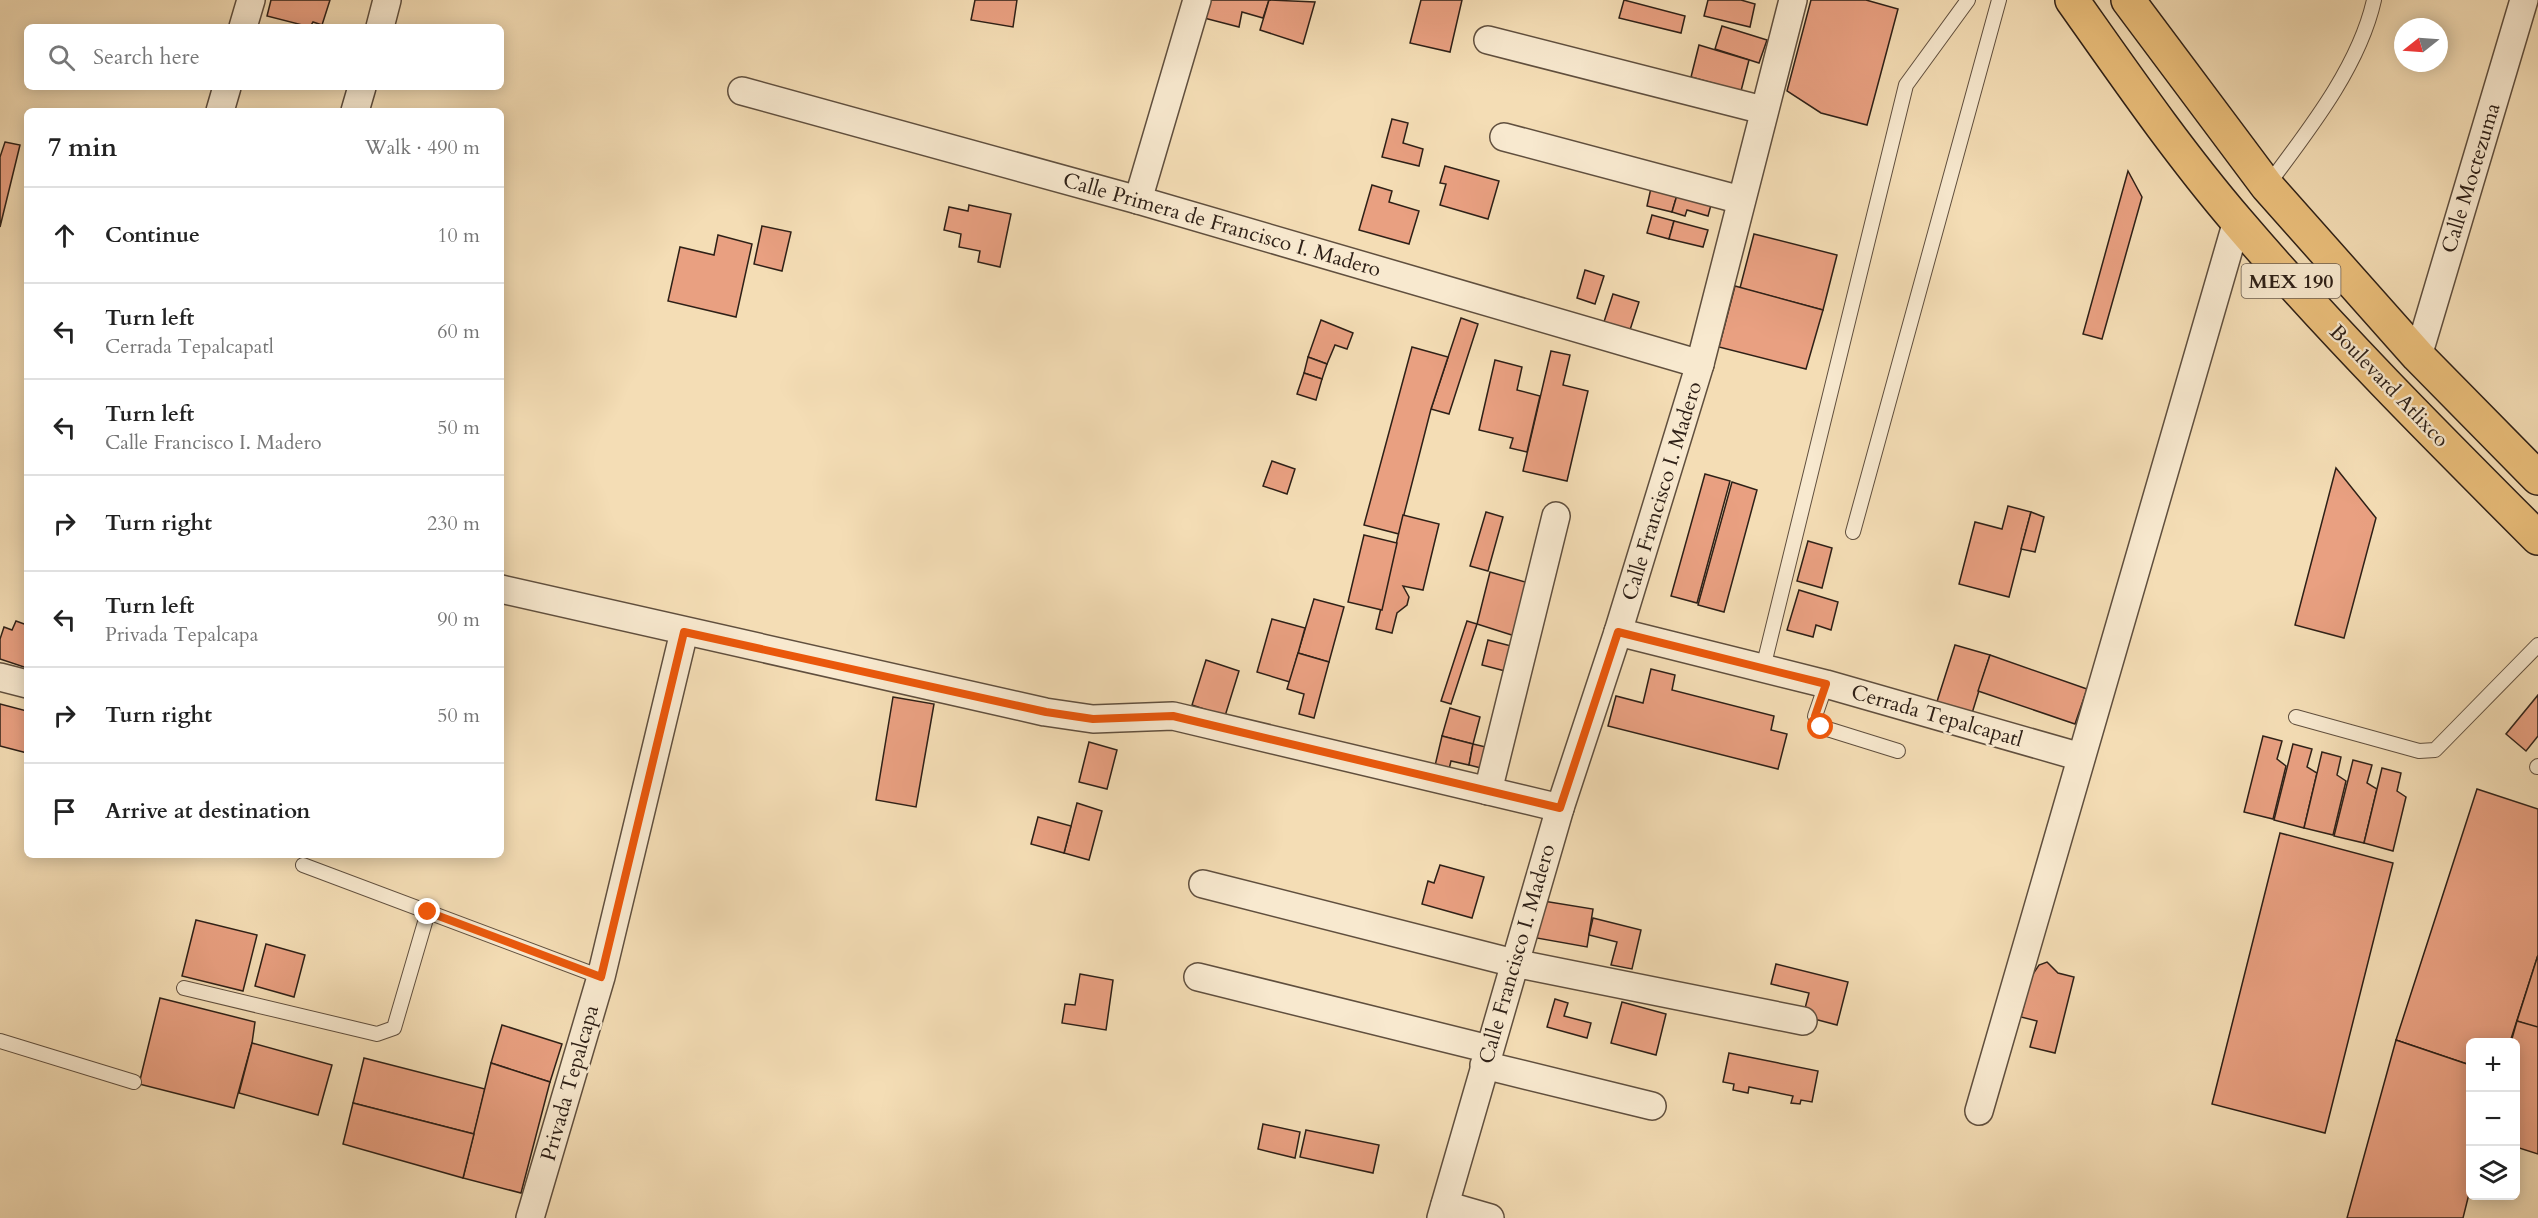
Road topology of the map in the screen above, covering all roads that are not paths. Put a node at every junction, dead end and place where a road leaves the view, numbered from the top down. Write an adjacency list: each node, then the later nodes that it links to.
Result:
1 (251, 0): 11 (street)
2 (387, 0): 12 (street)
3 (1197, 0): 22 (street)
4 (1793, 0): 19 (street, Calle Francisco I. Madero)
5 (1968, 0): 35 (lane)
6 (1998, 0): 29 (lane)
7 (2072, 0): 24 (main road, Boulevard Atlixco / MEX 190)
8 (2128, 0): 21 (main road, MEX 190)
9 (2374, 0): 21 (lane)
10 (2524, 0): 25 (street, Calle Moctezuma)
11 (244, 24)
12 (381, 24)
13 (1488, 40): 19 (street)
14 (225, 90): 17 (street)
15 (361, 90): 18 (street)
16 (742, 91): 22 (street, Calle Primera de Francisco I. Madero)
17 (221, 108)
18 (356, 108)
19 (1763, 110): 23 (street, Calle Francisco I. Madero)
20 (1504, 137): 23 (street)
21 (2267, 186): 25 (main road, MEX 190)
22 (1138, 200): 26 (street, Calle Primera de Francisco I. Madero)
23 (1741, 200): 26 (street, Calle Francisco I. Madero)
24 (2237, 221): 30 (main road, Boulevard Atlixco / MEX 190); 41 (street)
25 (2418, 356): 27 (main road, MEX 190)
26 (1700, 364): 33 (street, Calle Francisco I. Madero)
27 (2538, 478)
28 (1556, 516): 42 (street)
29 (1853, 532)
30 (2538, 538)
31 (504, 590): 32 (street)
32 (684, 632): 42 (street); 48 (street, Privada Tepalcapa)
33 (1618, 632): 35 (street, Cerrada Tepalcapatl); 43 (street, Calle Francisco I. Madero)
34 (2538, 645): 39 (lane)
35 (1763, 668): 38 (street, Cerrada Tepalcapatl)
36 (0, 677): 37 (street)
37 (24, 683)
38 (1826, 684): 40 (lane); 41 (street, Cerrada Tepalcapatl)
39 (2296, 717)
40 (1898, 751)
41 (2081, 758): 56 (street)
42 (1488, 791): 43 (street)
43 (1560, 808): 47 (street, Calle Francisco I. Madero)
44 (303, 865): 46 (lane)
45 (1203, 884): 47 (street)
46 (428, 912): 48 (lane); 50 (lane)
47 (1514, 963): 51 (street); 53 (street, Calle Francisco I. Madero)
48 (601, 977): 58 (street, Privada Tepalcapa)
49 (1198, 977): 53 (street)
50 (184, 988)
51 (1803, 1021)
52 (0, 1041): 54 (lane)
53 (1487, 1057): 55 (street); 57 (street, Calle Francisco I. Madero)
54 (134, 1082)
55 (1652, 1106)
56 (1979, 1111)
57 (1443, 1212): 59 (street)
58 (530, 1218)
59 (1490, 1218)

